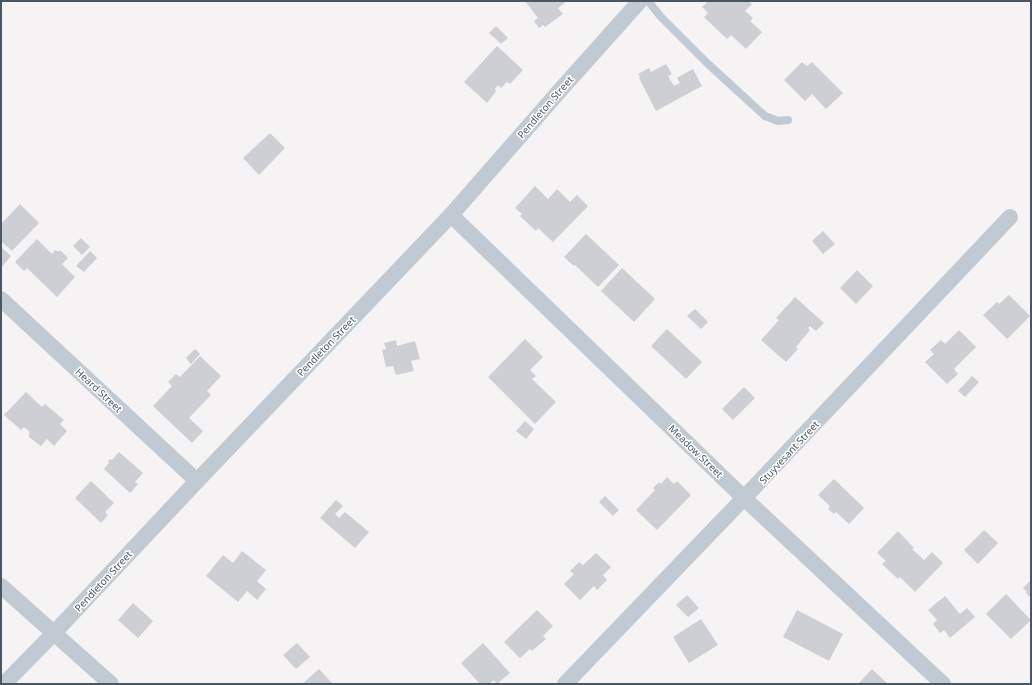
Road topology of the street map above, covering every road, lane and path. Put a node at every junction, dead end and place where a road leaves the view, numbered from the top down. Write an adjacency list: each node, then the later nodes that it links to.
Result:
1 (640, 1): 4 (street, Pendleton Street)
2 (648, 1): 3 (lane)
3 (788, 120)
4 (451, 215): 7 (street, Pendleton Street); 8 (street, Meadow Street)
5 (1010, 217): 8 (street, Stuyvesant Street)
6 (1, 299): 7 (street, Heard Street)
7 (197, 481): 10 (street, Pendleton Street)
8 (744, 498): 13 (street, Stuyvesant Street); 14 (street, Meadow Street)
9 (1, 586): 10 (street)
10 (54, 633): 11 (street, Pendleton Street); 12 (street)
11 (4, 684)
12 (111, 684)
13 (565, 684)
14 (943, 684)

